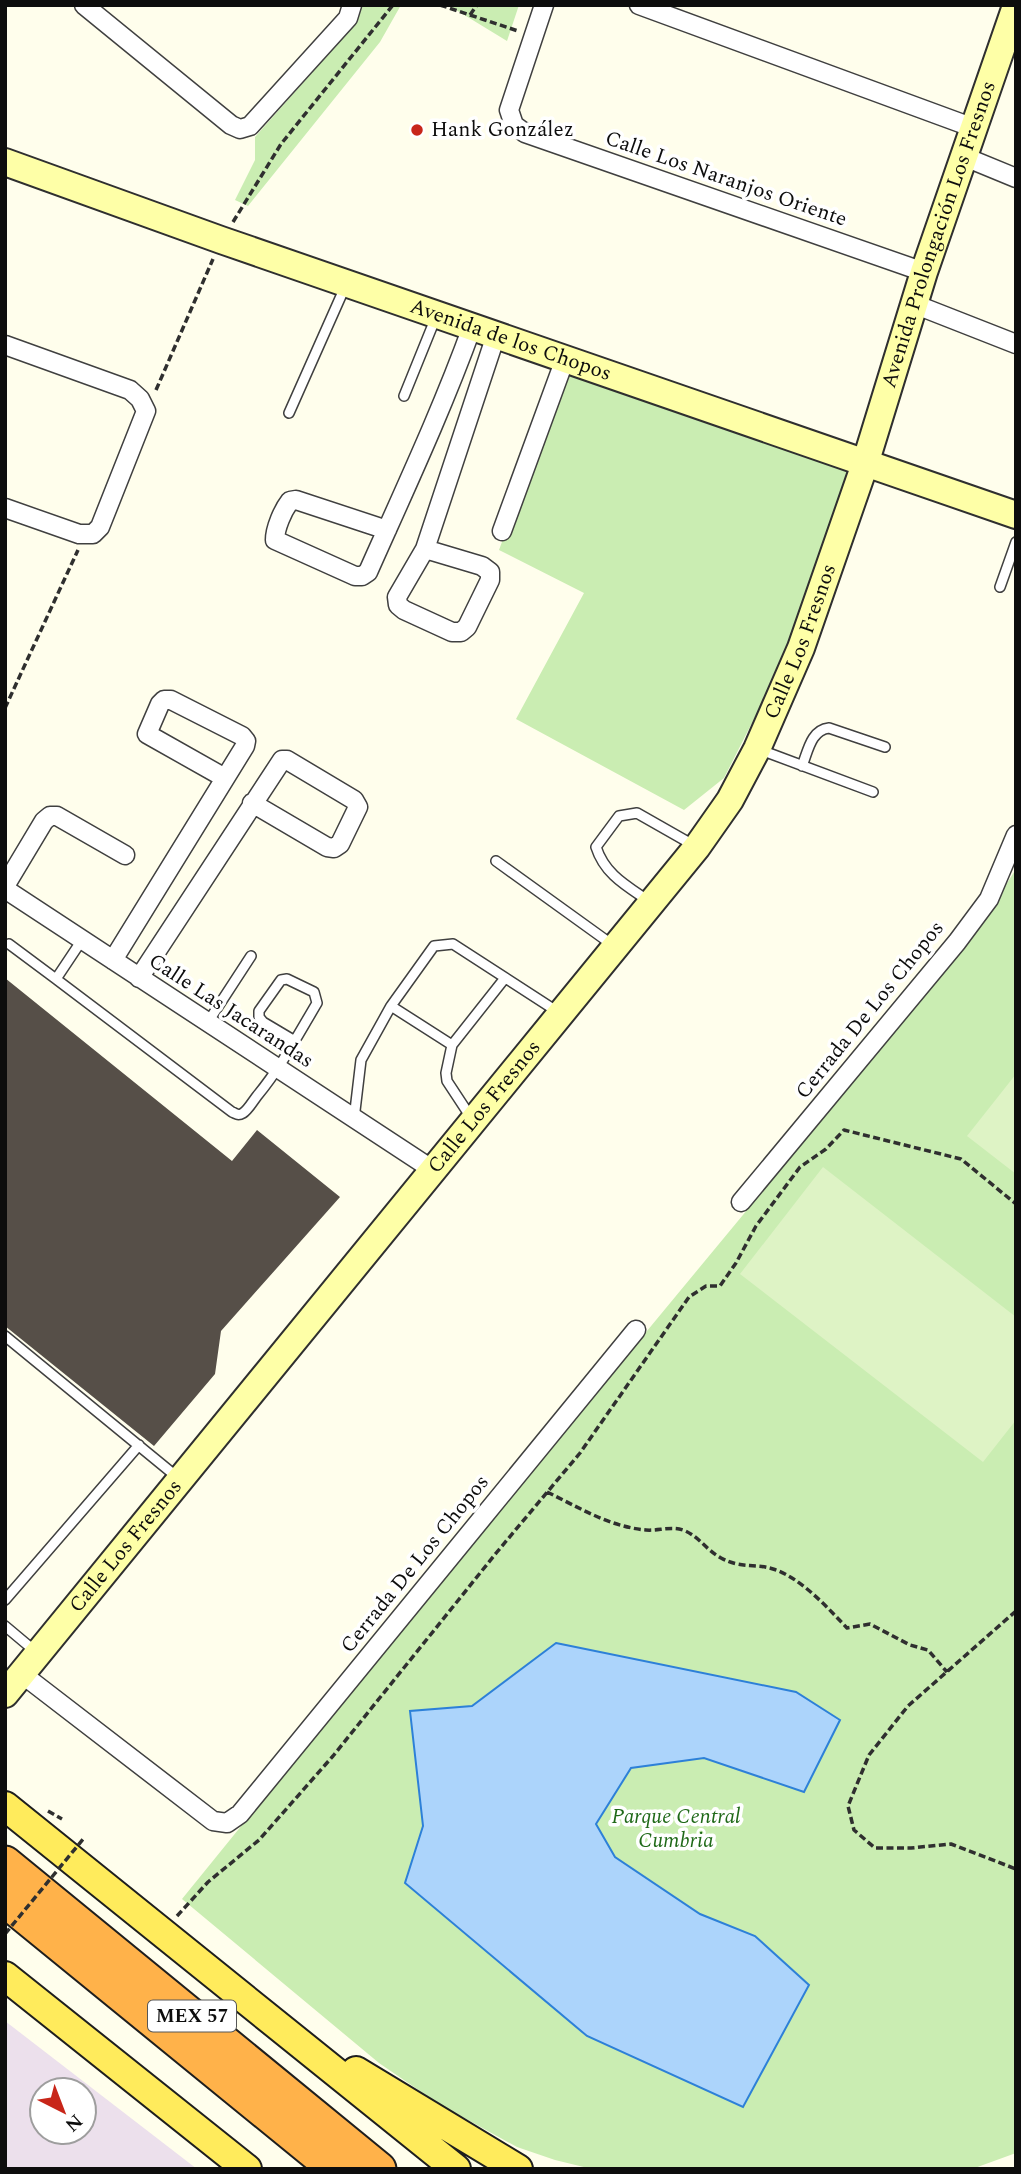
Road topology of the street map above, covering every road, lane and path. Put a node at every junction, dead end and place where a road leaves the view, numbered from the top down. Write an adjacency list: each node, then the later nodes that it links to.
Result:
1 (84, 5): 7 (street)
2 (393, 5): 15 (path)
3 (440, 5): 9 (path)
4 (477, 5): 9 (path)
5 (544, 5): 10 (street)
6 (639, 5): 11 (street)
7 (352, 6)
8 (1016, 6): 11 (street, Avenida Prolongación Los Fresnos)
9 (470, 15): 10 (path)
10 (534, 36): 16 (street, Calle Los Naranjos Oriente)
11 (974, 128): 12 (street, Avenida Prolongación Los Fresnos)
12 (965, 157): 14 (street); 16 (street, Avenida Prolongación Los Fresnos)
13 (5, 162): 15 (street, Avenida de los Chopos)
14 (1016, 178)
15 (221, 240): 17 (street, Avenida de los Chopos); 25 (path)
16 (924, 272): 18 (street, Avenida Prolongación Los Fresnos)
17 (347, 283): 19 (street, Avenida de los Chopos); 26 (lane)
18 (914, 304): 21 (street); 27 (street, Avenida Prolongación Los Fresnos)
19 (437, 315): 20 (street, Avenida de los Chopos); 24 (lane)
20 (484, 331): 23 (street, Avenida de los Chopos); 30 (street); 34 (street)
21 (1016, 344)
22 (5, 345): 25 (street)
23 (565, 359): 27 (street, Avenida de los Chopos); 31 (street)
24 (404, 396)
25 (143, 405): 32 (street)
26 (289, 413)
27 (865, 464): 29 (street, Avenida de los Chopos); 38 (street, Calle Los Fresnos)
28 (5, 508): 32 (street)
29 (1016, 515)
30 (387, 530): 30 (street)
31 (502, 531)
32 (82, 534): 36 (path)
33 (1016, 542): 35 (lane)
34 (425, 549): 34 (street)
35 (1000, 587)
36 (5, 708)
37 (885, 747): 39 (lane)
38 (757, 749): 39 (lane); 44 (street, Calle Los Fresnos)
39 (802, 766): 41 (lane)
40 (225, 778): 40 (street); 53 (street)
41 (873, 792)
42 (252, 803): 42 (street); 54 (street)
43 (1016, 835): 66 (street, Cerrada De Los Chopos)
44 (697, 847): 48 (street, Calle Los Fresnos); 48 (lane)
45 (125, 855): 47 (street)
46 (496, 861): 51 (lane)
47 (5, 888): 49 (street, Calle Las Jacarandas)
48 (652, 902): 51 (street, Calle Los Fresnos)
49 (82, 940): 53 (street, Calle Las Jacarandas); 56 (lane)
50 (9, 944): 56 (lane)
51 (615, 947): 58 (street, Calle Los Fresnos)
52 (251, 956): 59 (lane)
53 (113, 960): 54 (street, Calle Las Jacarandas)
54 (139, 978): 59 (street, Calle Las Jacarandas)
55 (505, 978): 57 (lane); 58 (lane); 61 (lane)
56 (56, 979): 62 (lane)
57 (391, 1006): 61 (lane); 63 (lane)
58 (560, 1014): 64 (street, Calle Los Fresnos)
59 (208, 1022): 62 (street, Calle Las Jacarandas)
60 (295, 1041): 60 (lane); 62 (lane)
61 (452, 1045): 64 (lane)
62 (278, 1069): 63 (street, Calle Las Jacarandas)
63 (354, 1119): 65 (street, Calle Las Jacarandas)
64 (473, 1121): 65 (street, Calle Los Fresnos)
65 (433, 1170): 71 (street, Calle Los Fresnos)
66 (741, 1202)
67 (1016, 1205): 72 (path)
68 (636, 1330): 78 (street, Cerrada De Los Chopos)
69 (5, 1336): 70 (lane)
70 (139, 1446): 71 (lane); 73 (lane)
71 (180, 1479): 76 (street, Calle Los Fresnos)
72 (547, 1492): 77 (path); 84 (path)
73 (5, 1600)
74 (1016, 1611): 77 (path)
75 (5, 1626): 76 (lane)
76 (38, 1653): 78 (street, Calle Los Fresnos)
77 (947, 1672): 82 (path)
78 (11, 1681)
79 (5, 1806): 84 (main road)
80 (84, 1838): 85 (path, bridge)
81 (5, 1863): 90 (highway, MEX 57)
82 (1016, 1868)
83 (5, 1900): 89 (highway, MEX 57)
84 (162, 1933): 87 (main road)
85 (5, 1934)
86 (5, 1976): 88 (main road)
87 (258, 2012): 91 (main road); 92 (main road)
88 (247, 2169)
89 (335, 2169)
90 (379, 2169)
91 (456, 2169)
92 (518, 2169)

